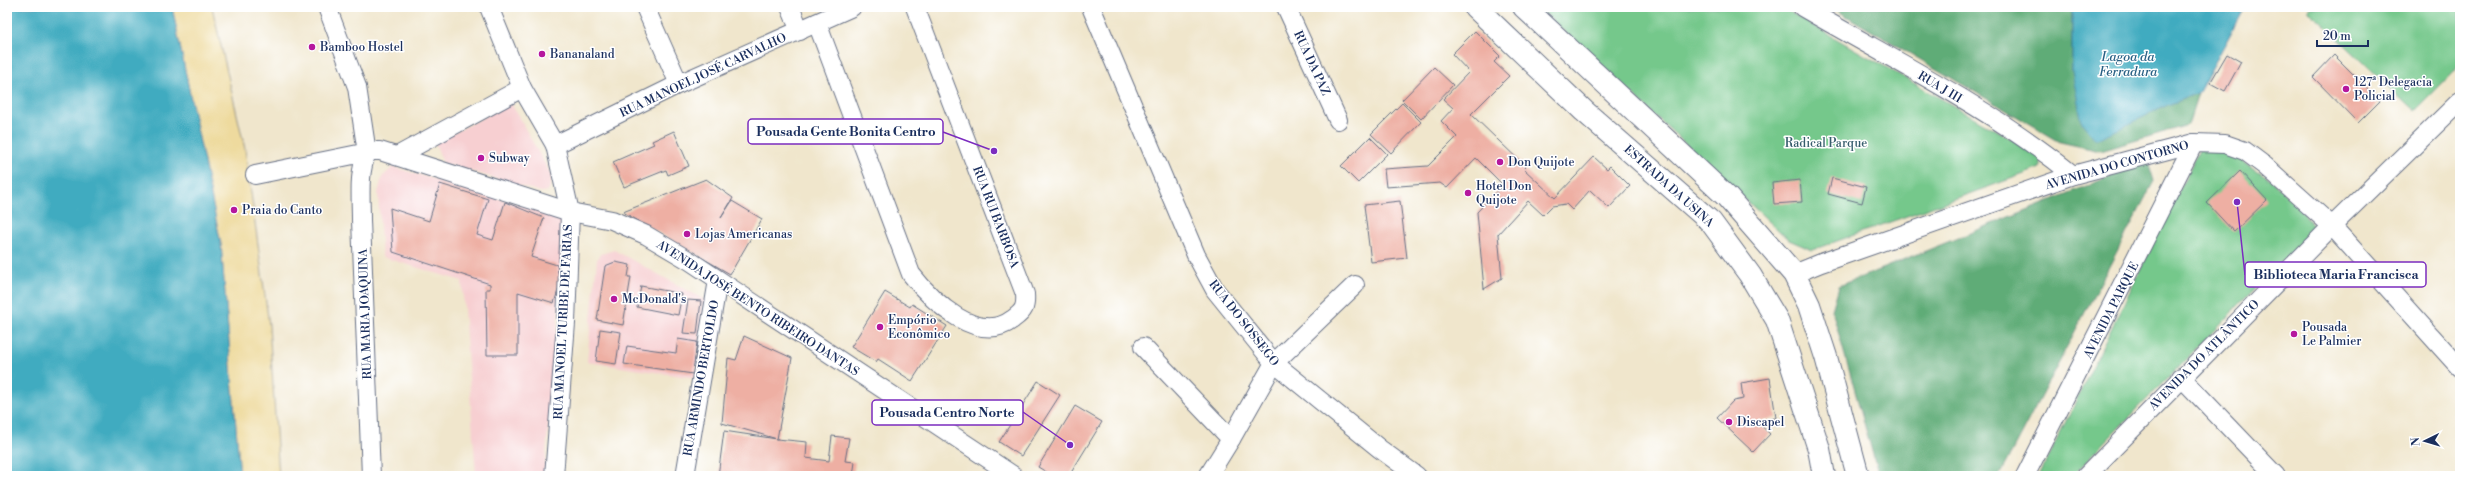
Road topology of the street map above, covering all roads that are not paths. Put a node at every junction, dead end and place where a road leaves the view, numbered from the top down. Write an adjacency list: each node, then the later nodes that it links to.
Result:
1 (327, 7): 20 (street)
2 (489, 7): 15 (street, RUA MANOEL TURIBE DE FARIAS)
3 (645, 7): 14 (street)
4 (790, 7): 13 (street)
5 (852, 7): 12 (street, RUA MANOEL JOSÉ CARVALHO)
6 (915, 7): 12 (street, RUA RUI BARBOSA)
7 (1091, 7): 32 (street, RUA DO SOSSEGO)
8 (1286, 7): 17 (street, RUA DA PAZ)
9 (1475, 7): 26 (main road, ESTRADA DA USINA)
10 (1524, 7): 24 (main road)
11 (1802, 7): 23 (street, RUA J III)
12 (817, 22): 13 (street, RUA MANOEL JOSÉ CARVALHO)
13 (800, 31): 14 (street, RUA MANOEL JOSÉ CARVALHO)
14 (679, 84): 19 (street, RUA MANOEL JOSÉ CARVALHO)
15 (522, 88): 19 (street, RUA MANOEL TURIBE DE FARIAS); 21 (street)
16 (2460, 101): 27 (street, AVENIDA DO ATLÂNTICO)
17 (1338, 120)
18 (2194, 143): 23 (street, AVENIDA DO CONTORNO); 27 (street, AVENIDA DO CONTORNO); 44 (street, AVENIDA PARQUE)
19 (555, 145): 25 (street, RUA MANOEL TURIBE DE FARIAS)
20 (367, 153): 21 (street, AVENIDA JOSÉ BENTO RIBEIRO DANTAS); 22 (street, AVENIDA JOSÉ BENTO RIBEIRO DANTAS); 36 (street, RUA MARIA JOAQUINA)
21 (399, 155): 25 (street, AVENIDA JOSÉ BENTO RIBEIRO DANTAS)
22 (255, 175)
23 (2073, 175): 28 (street, AVENIDA DO CONTORNO)
24 (1727, 197): 26 (main road); 28 (main road)
25 (570, 212): 29 (street, AVENIDA JOSÉ BENTO RIBEIRO DANTAS); 37 (street, RUA MANOEL TURIBE DE FARIAS)
26 (1711, 222): 42 (main road, ESTRADA DA USINA)
27 (2332, 226): 33 (street, AVENIDA DO CONTORNO); 34 (street, AVENIDA DO ATLÂNTICO)
28 (1794, 274): 43 (main road)
29 (718, 280): 38 (street, RUA ARMINDO BERTOLDO); 39 (street, AVENIDA JOSÉ BENTO RIBEIRO DANTAS)
30 (1356, 284): 32 (street)
31 (1143, 346): 35 (street)
32 (1274, 363): 35 (street); 41 (street, RUA DO SOSSEGO)
33 (2460, 368)
34 (2181, 377): 45 (street, AVENIDA DO ATLÂNTICO); 46 (street)
35 (1231, 439): 40 (street)
36 (371, 476)
37 (554, 476)
38 (685, 476)
39 (1014, 476)
40 (1208, 476)
41 (1417, 476)
42 (1824, 476)
43 (1858, 476)
44 (2025, 476)
45 (2086, 476)
46 (2276, 476)

